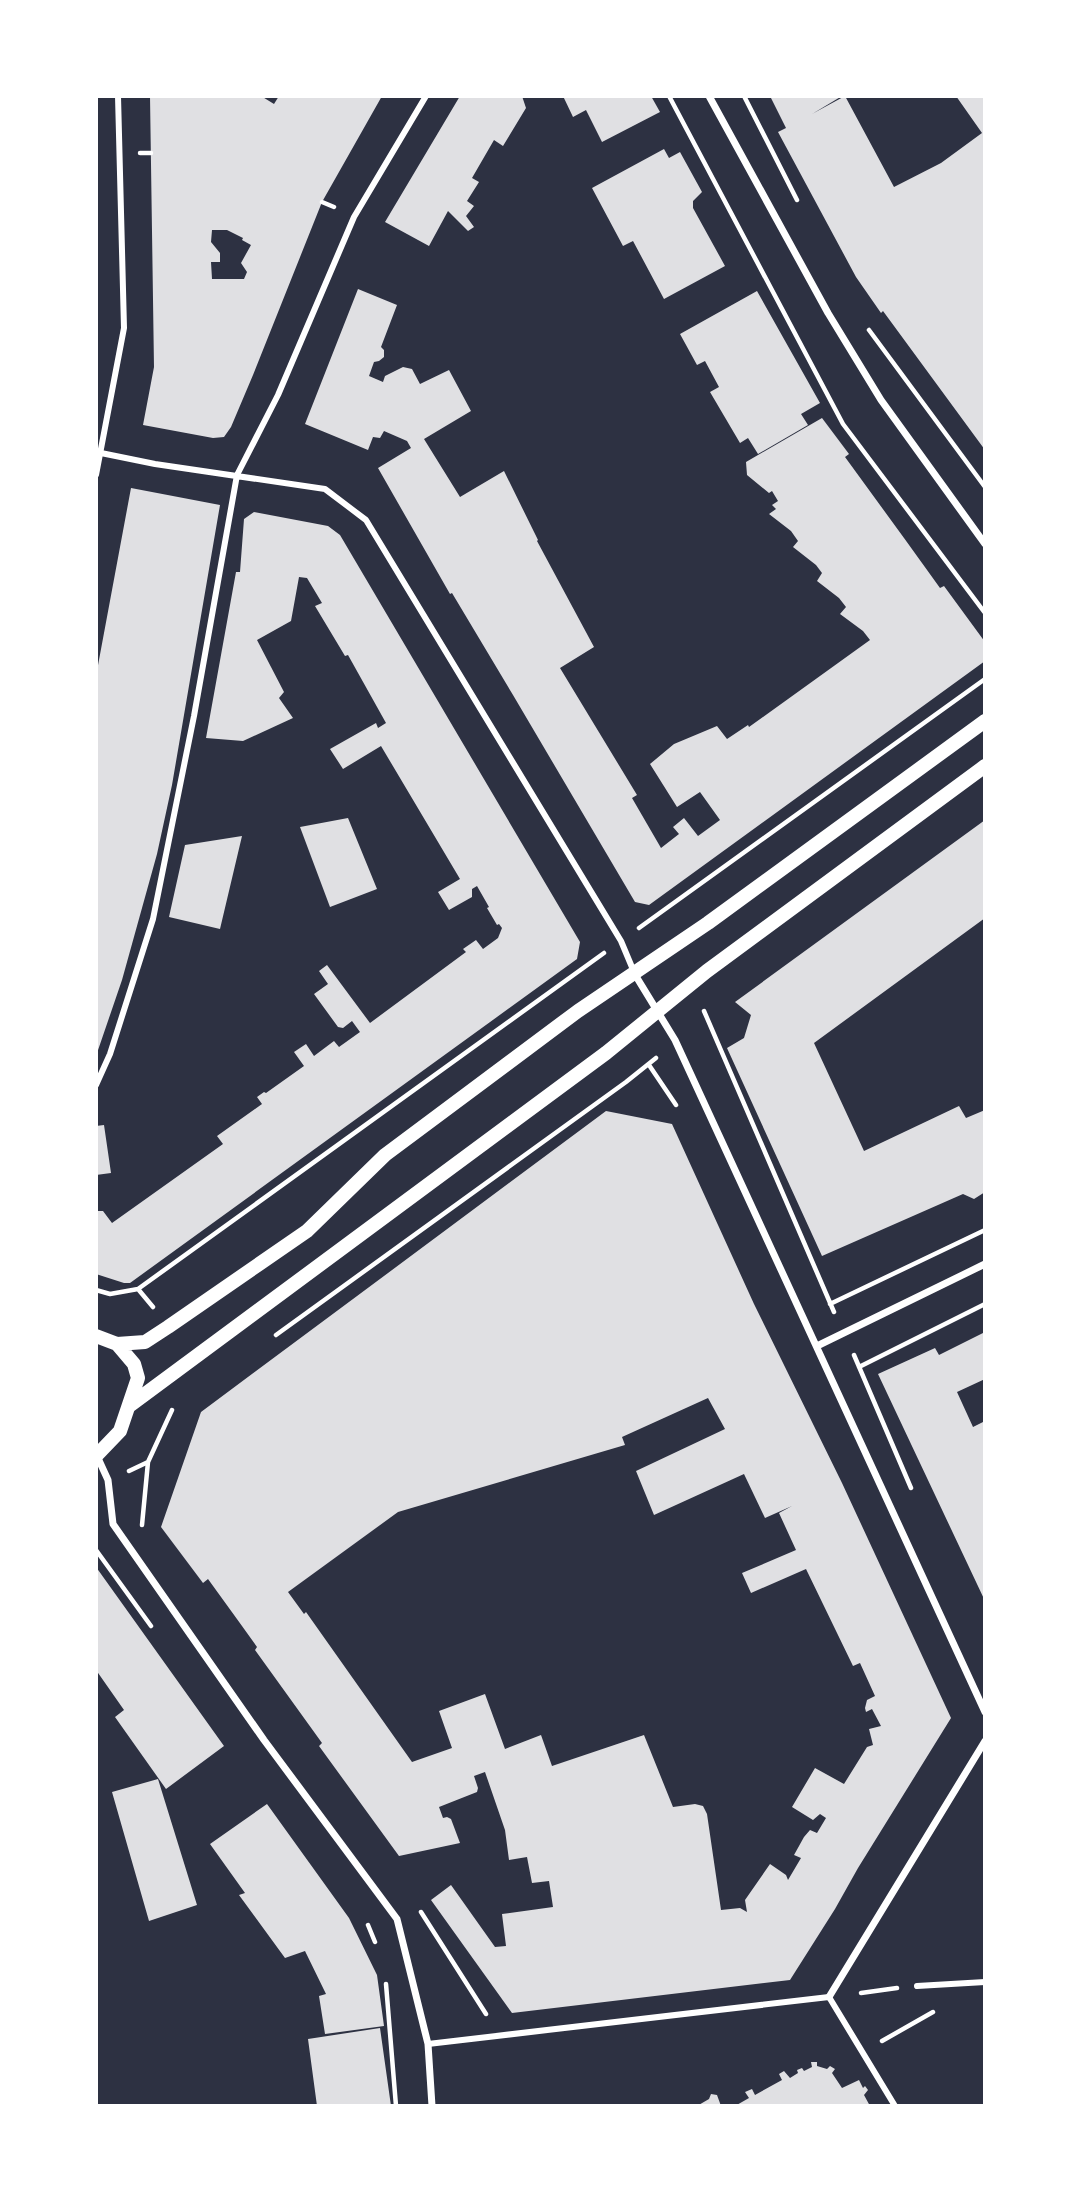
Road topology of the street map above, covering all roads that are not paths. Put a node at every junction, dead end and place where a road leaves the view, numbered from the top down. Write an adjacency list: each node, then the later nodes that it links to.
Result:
1 (118, 96): 4 (street)
2 (426, 96): 6 (street)
3 (709, 96): 7 (street)
4 (98, 453): 5 (street); 6 (street)
5 (96, 475)
6 (237, 475): 10 (street); 12 (street)
7 (985, 544)
8 (985, 721): 10 (main road)
9 (985, 766): 11 (main road)
10 (634, 972): 11 (street); 15 (main road)
11 (657, 1012): 16 (street); 17 (main road)
12 (96, 1085)
13 (985, 1264): 16 (street)
14 (96, 1336): 15 (main road)
15 (117, 1343): 17 (main road)
16 (817, 1346): 19 (street)
17 (129, 1406): 18 (main road)
18 (96, 1456): 24 (street)
19 (985, 1712)
20 (985, 1741): 23 (street)
21 (985, 1982): 22 (street)
22 (917, 1986)
23 (829, 1997): 24 (street); 26 (street)
24 (428, 2044): 25 (street)
25 (432, 2106)
26 (895, 2106)

